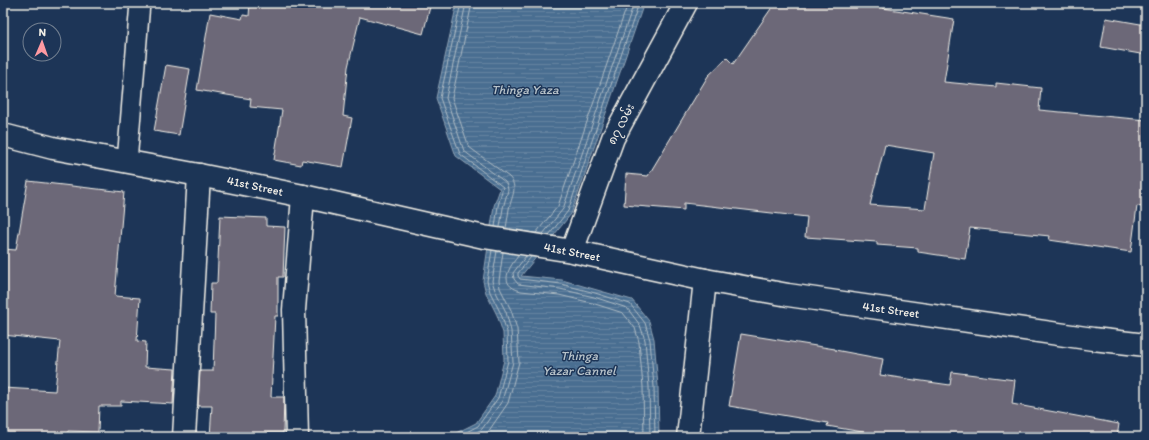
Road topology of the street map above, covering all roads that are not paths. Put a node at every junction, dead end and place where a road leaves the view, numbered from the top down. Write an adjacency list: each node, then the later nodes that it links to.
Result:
1 (140, 3): 4 (lane)
2 (686, 3): 7 (main road, ၈၇ လမ်း)
3 (3, 135): 4 (main road, 41st Street)
4 (127, 162): 5 (main road, 41st Street)
5 (199, 174): 6 (main road, 41st Street); 11 (main road)
6 (303, 196): 7 (main road, 41st Street); 12 (main road)
7 (568, 251): 8 (main road, 41st Street)
8 (705, 280): 9 (main road, 41st Street); 10 (main road)
9 (1146, 345)
10 (693, 436)
11 (184, 437)
12 (297, 437)

